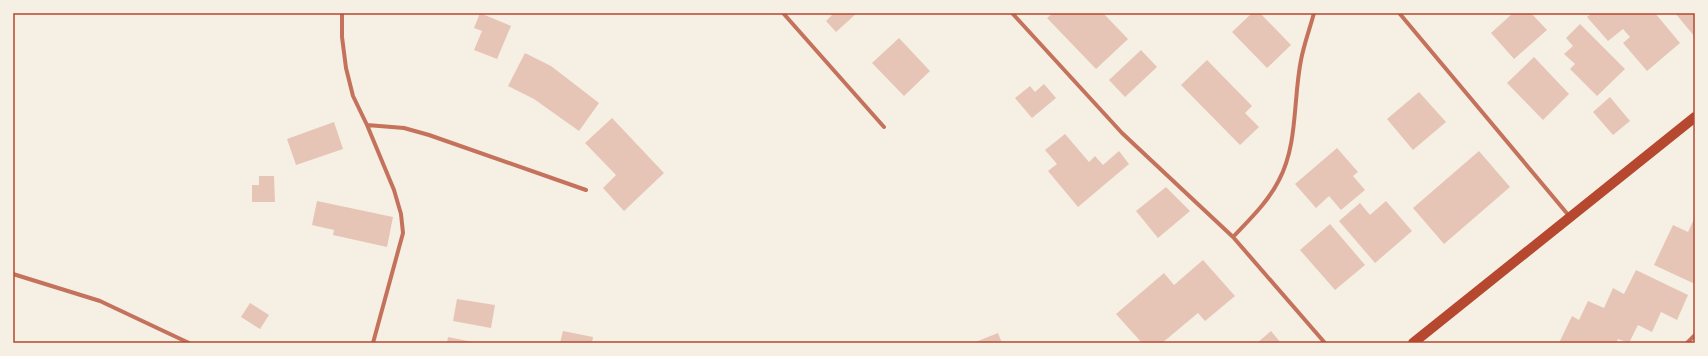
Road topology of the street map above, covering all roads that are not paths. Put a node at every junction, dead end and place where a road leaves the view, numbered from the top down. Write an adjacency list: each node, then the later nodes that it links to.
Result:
1 (342, 13): 7 (street)
2 (783, 13): 8 (street)
3 (1012, 13): 11 (street)
4 (1314, 13): 11 (street)
5 (1400, 14): 10 (street)
6 (1695, 118): 10 (main road)
7 (367, 125): 9 (street); 15 (street)
8 (884, 127)
9 (586, 190)
10 (1570, 217): 17 (main road)
11 (1233, 237): 16 (street)
12 (13, 274): 14 (street)
13 (1695, 335): 18 (street)
14 (189, 343)
15 (373, 343)
16 (1325, 343)
17 (1413, 343)
18 (1687, 343)

